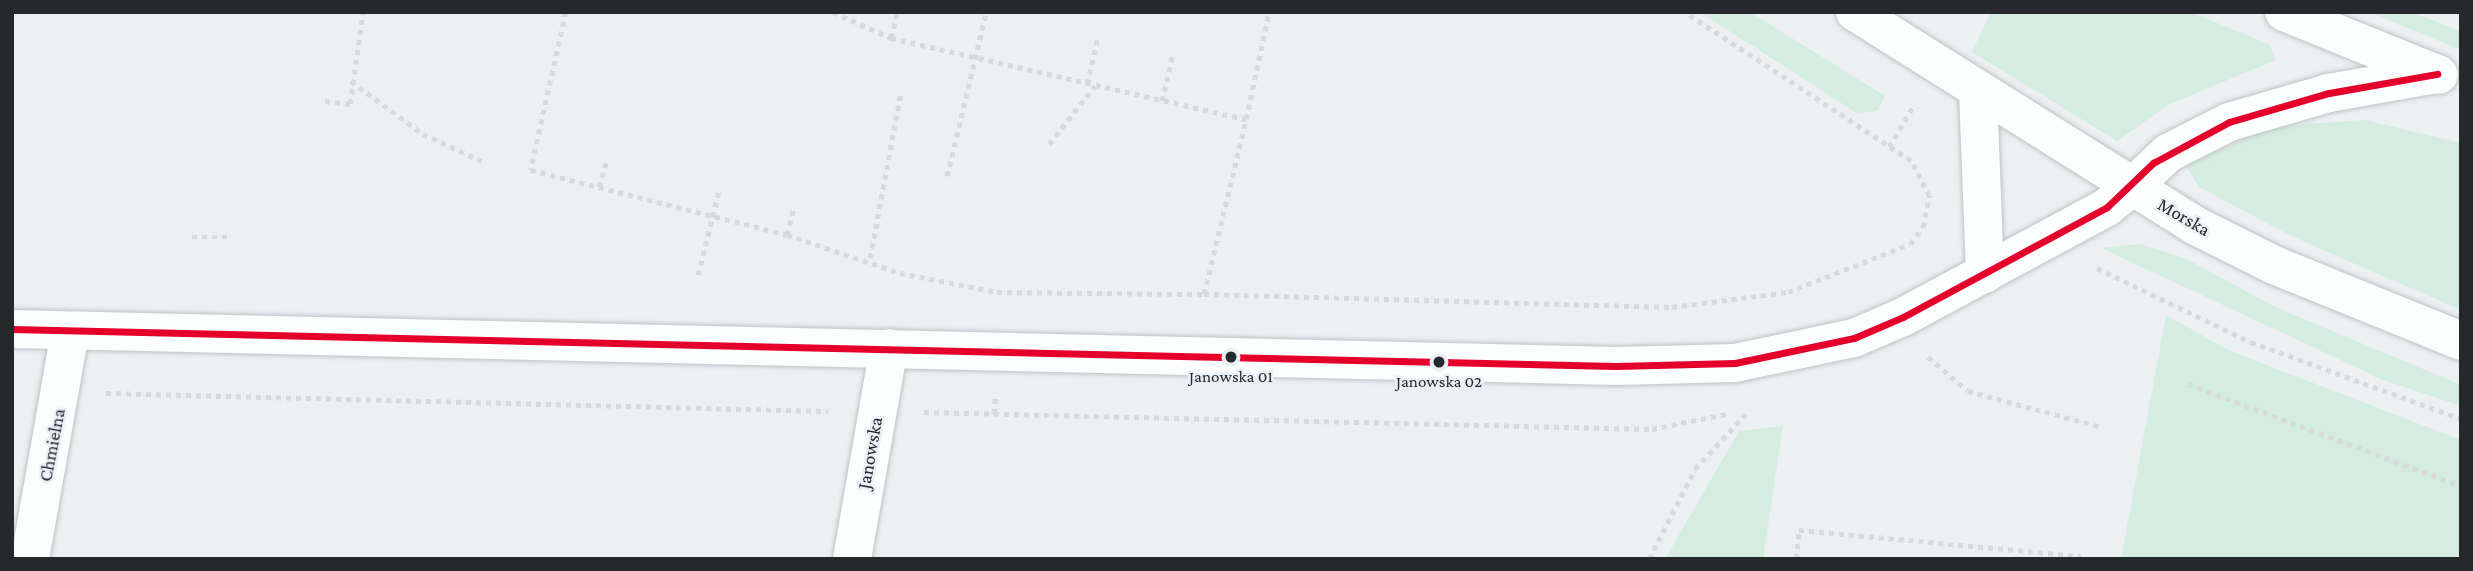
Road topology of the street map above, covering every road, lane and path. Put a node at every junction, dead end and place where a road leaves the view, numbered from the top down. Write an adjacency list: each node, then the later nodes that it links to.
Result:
1 (363, 12): 15 (path)
2 (833, 12): 11 (path)
3 (897, 12): 11 (path)
4 (986, 12): 13 (path)
5 (1269, 12): 22 (path)
6 (1684, 12): 39 (path)
7 (1855, 12): 19 (street, Morska)
8 (2284, 12): 14 (street)
9 (563, 13): 27 (path)
10 (1098, 36): 16 (path)
11 (891, 38): 13 (path)
12 (1173, 53): 21 (path)
13 (975, 58): 16 (path); 26 (path)
14 (2449, 79): 28 (street)
15 (351, 81): 20 (path); 25 (path)
16 (1087, 84): 17 (path)
17 (1095, 86): 21 (path); 23 (path)
18 (901, 91): 35 (path)
19 (1978, 92): 28 (street, Morska); 37 (street)
20 (326, 101)
21 (1162, 101): 22 (path)
22 (1246, 119): 39 (path)
23 (1049, 144)
24 (606, 162): 27 (path)
25 (486, 163)
26 (947, 176)
27 (599, 187): 31 (path)
28 (2132, 187): 37 (street); 42 (street, Morska)
29 (719, 190): 31 (path)
30 (794, 206): 32 (path)
31 (713, 215): 32 (path); 38 (path)
32 (788, 235): 35 (path)
33 (192, 237): 34 (path)
34 (229, 237)
35 (870, 258): 39 (path)
36 (2086, 264): 51 (path)
37 (1985, 274): 43 (street)
38 (698, 275)
39 (1204, 294)
40 (12, 329): 41 (street)
41 (70, 331): 43 (street); 46 (street, Chmielna)
42 (2461, 341)
43 (889, 348): 56 (street, Janowska)
44 (1916, 356): 52 (path)
45 (2188, 384): 53 (path)
46 (62, 392): 49 (path); 55 (street, Chmielna)
47 (1761, 405): 48 (path)
48 (1749, 410): 50 (path); 57 (path)
49 (839, 411)
50 (912, 412)
51 (2461, 419)
52 (2101, 427)
53 (2461, 486)
54 (2081, 556): 58 (path)
55 (30, 559)
56 (852, 559)
57 (1649, 559)
58 (1796, 559)

